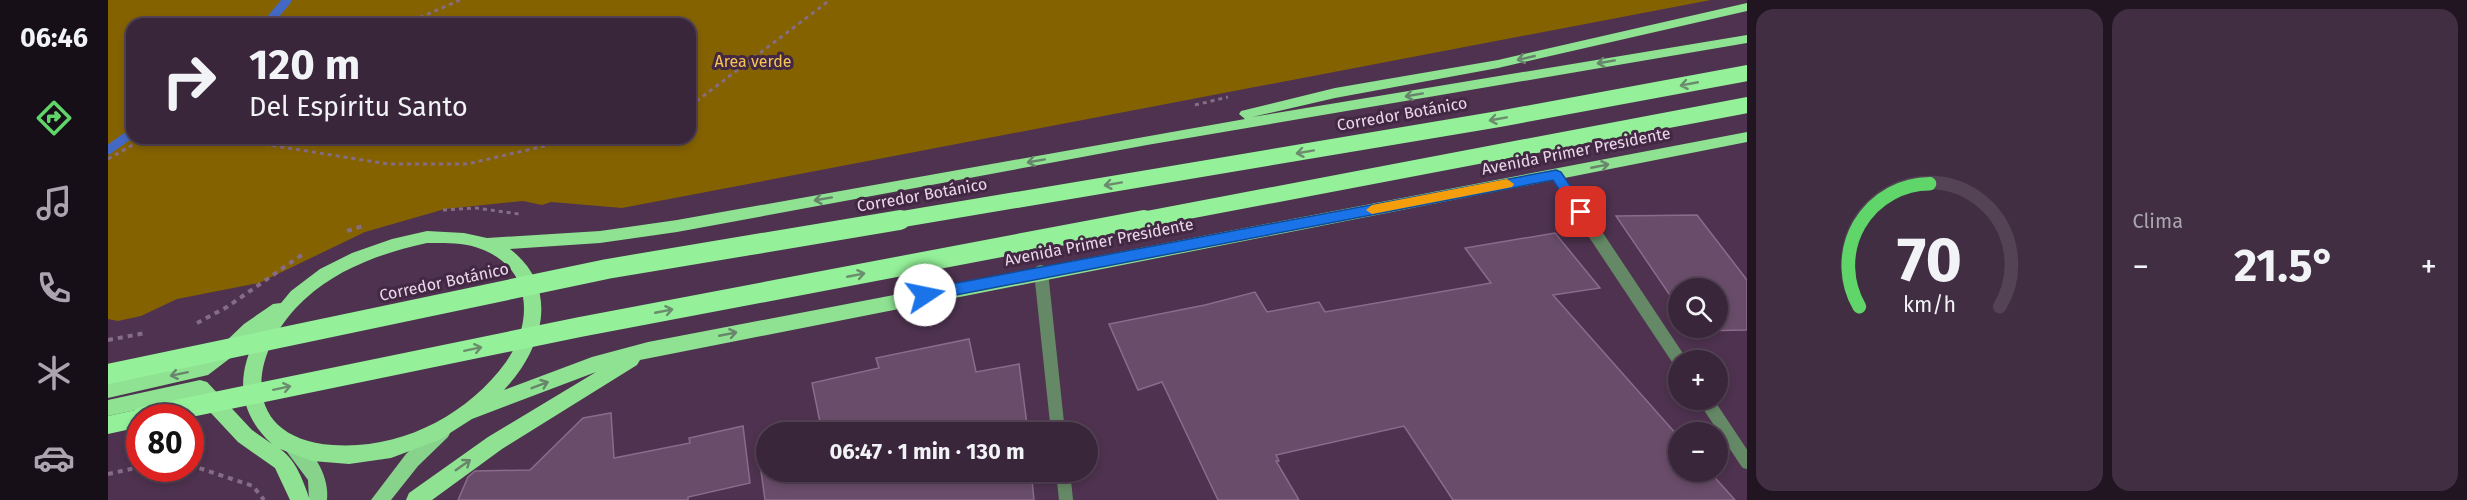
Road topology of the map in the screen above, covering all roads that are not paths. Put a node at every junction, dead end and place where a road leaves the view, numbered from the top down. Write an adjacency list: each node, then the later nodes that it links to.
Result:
1 (1747, 7): 6 (highway, one-way to 6)
2 (1747, 39): 6 (highway, Avenida Primer Presidente, one-way to 6)
3 (1747, 73): 13 (highway, Corredor Botánico, one-way to 13, bridge)
4 (1747, 105): 15 (highway, one-way to 4, bridge)
5 (1747, 137): 7 (highway, Avenida Primer Presidente, one-way to 5)
6 (1147, 141): 8 (highway, Avenida Primer Presidente, one-way to 8)
7 (1556, 175): 9 (highway, Avenida Primer Presidente); 12 (street)
8 (488, 244): 10 (highway, Avenida Primer Presidente); 18 (highway, Avenida Primer Presidente)
9 (1041, 272): 11 (highway, Avenida Primer Presidente, one-way to 9); 20 (street)
10 (297, 297): 14 (highway, Avenida Primer Presidente, one-way to 14); 23 (highway, Avenida Primer Presidente)
11 (648, 350): 18 (highway, Avenida Primer Presidente, one-way to 11); 31 (highway, one-way to 11)
12 (1672, 350)
13 (108, 374)
14 (108, 390)
15 (204, 404)
16 (108, 408): 24 (highway)
17 (1712, 410): 26 (street)
18 (466, 413): 21 (highway, Avenida Primer Presidente)
19 (126, 421): 22 (highway)
20 (1058, 422)
21 (449, 424): 25 (highway, Avenida Primer Presidente); 30 (main road)
22 (108, 425)
23 (267, 429): 24 (highway); 25 (highway, Avenida Primer Presidente)
24 (245, 436): 28 (highway)
25 (293, 448): 29 (main road)
26 (1747, 462)
27 (1064, 482): 32 (street)
28 (300, 500)
29 (318, 500)
30 (380, 500)
31 (416, 500)
32 (1066, 500)

